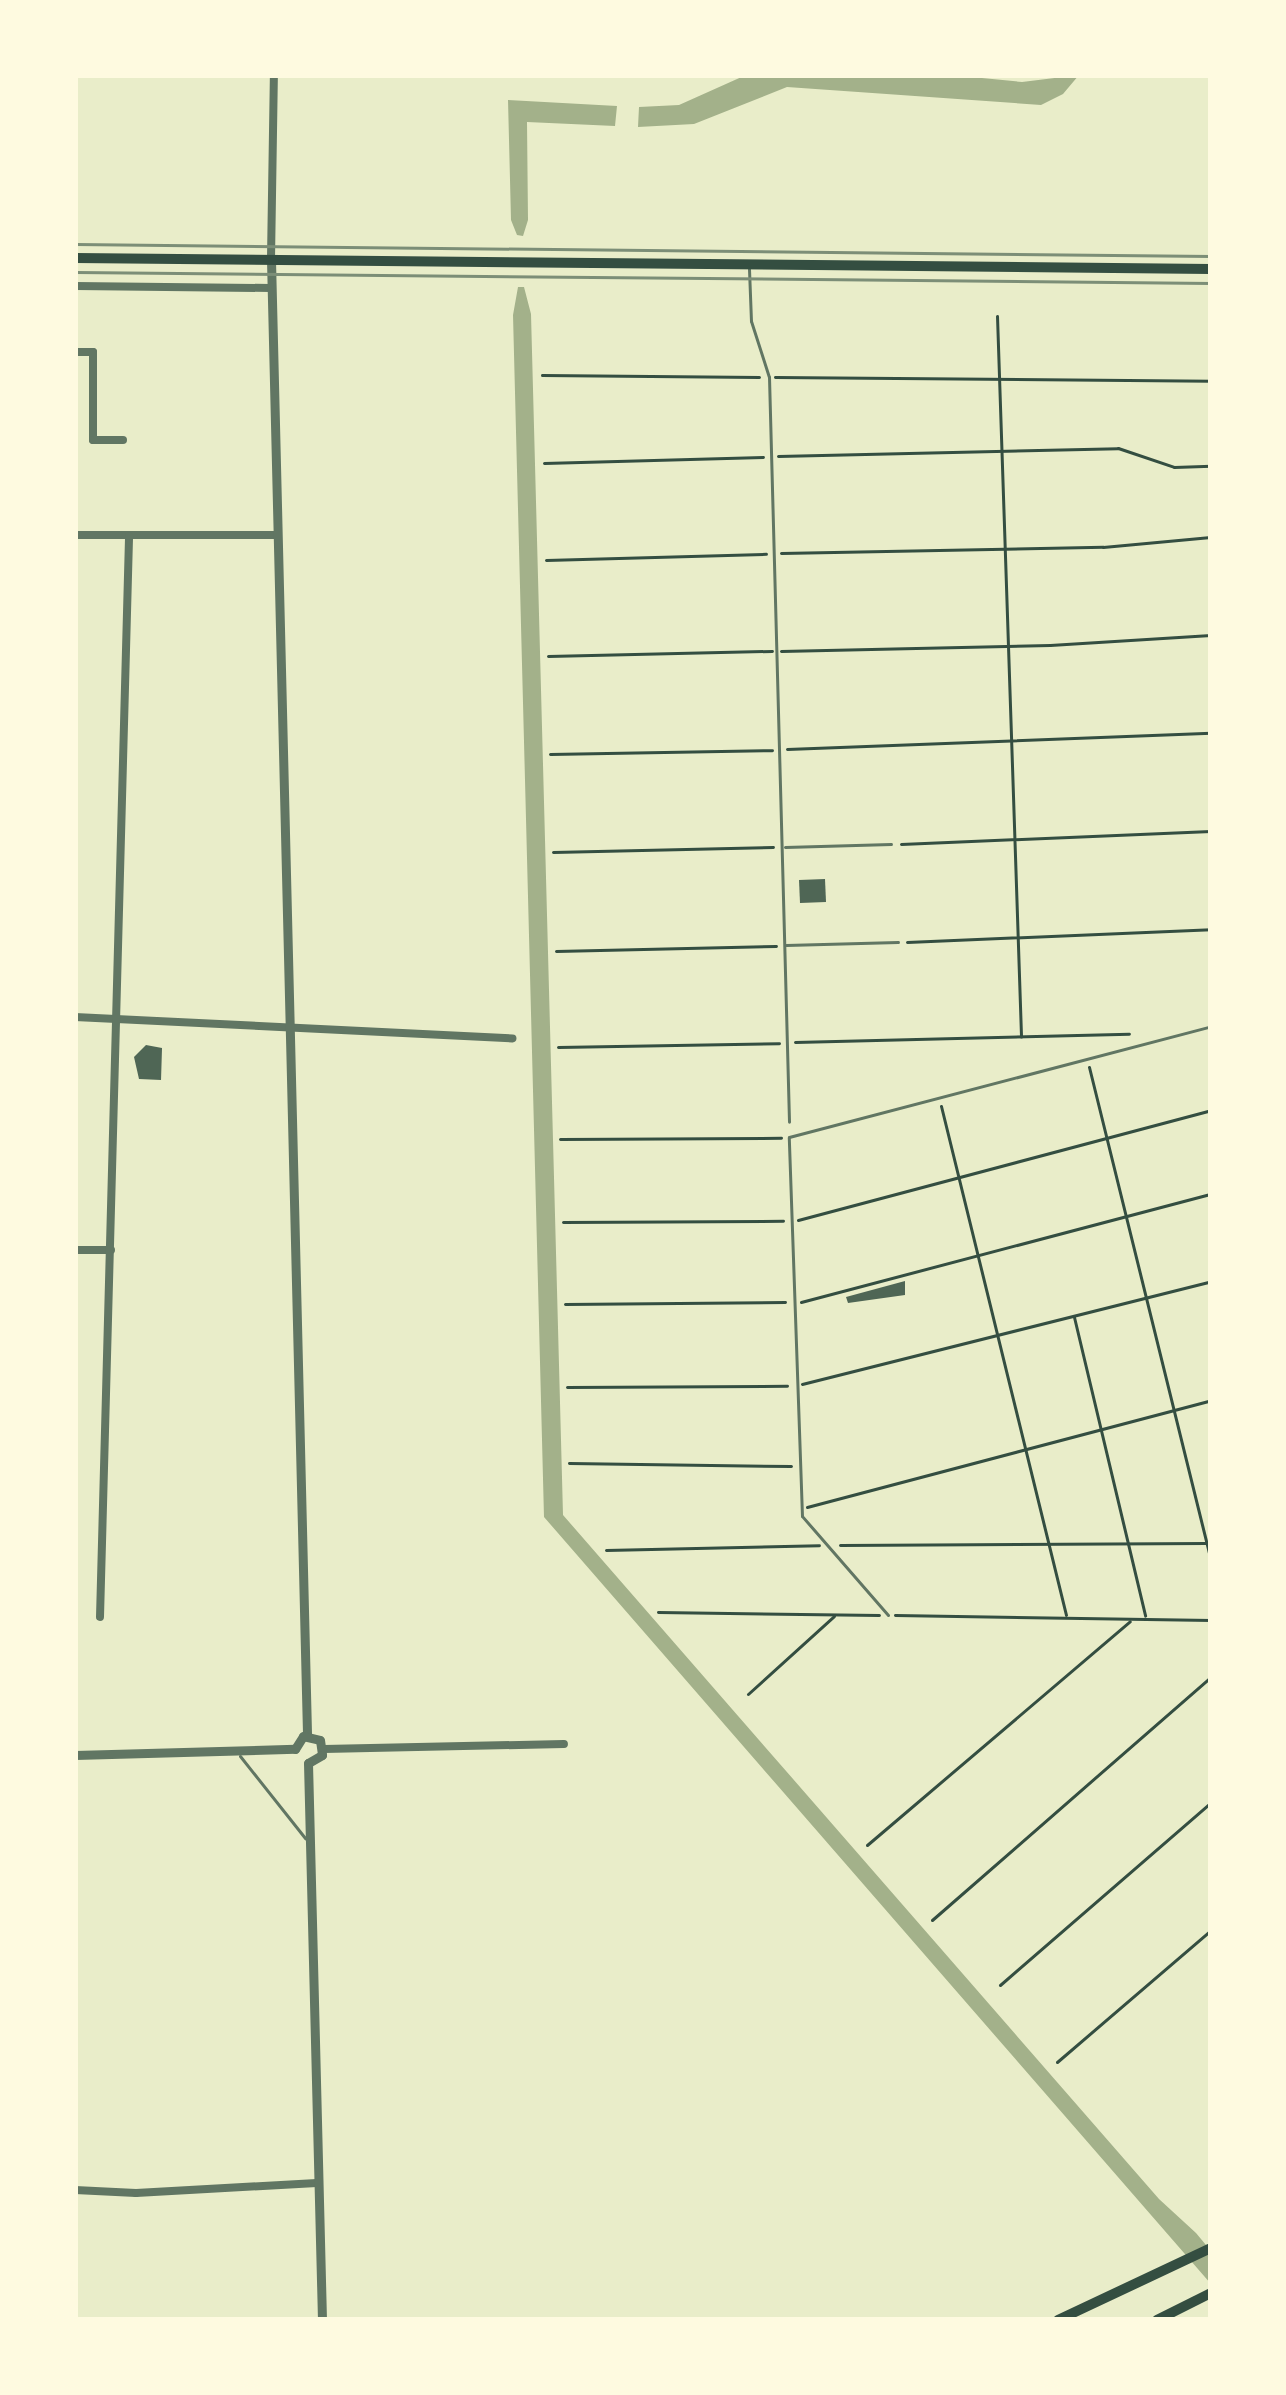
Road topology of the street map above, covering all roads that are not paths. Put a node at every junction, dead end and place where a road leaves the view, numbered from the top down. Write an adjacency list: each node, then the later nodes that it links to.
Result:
1 (274, 75): 3 (street)
2 (75, 258): 3 (main road)
3 (272, 260): 4 (main road); 7 (street)
4 (749, 265): 5 (main road); 14 (lane)
5 (1211, 269)
6 (75, 286): 7 (street)
7 (272, 288): 10 (street)
8 (75, 352): 9 (street)
9 (123, 440)
10 (278, 535): 12 (street); 20 (street)
11 (75, 536): 12 (street)
12 (129, 536): 18 (street)
13 (891, 844): 14 (lane)
14 (781, 847): 16 (lane)
15 (898, 942): 16 (lane)
16 (784, 945): 22 (lane)
17 (75, 1017): 18 (street)
18 (117, 1019): 20 (street); 24 (street)
19 (1211, 1026): 25 (lane)
20 (290, 1028): 21 (street); 27 (street)
21 (512, 1039)
22 (789, 1122)
23 (75, 1250): 24 (street)
24 (111, 1250): 26 (street)
25 (888, 1615)
26 (100, 1617)
27 (308, 1735): 29 (street); 30 (street)
28 (564, 1744): 30 (street)
29 (296, 1749): 31 (street); 33 (street)
30 (324, 1749): 33 (street)
31 (235, 1750): 32 (street); 34 (lane)
32 (75, 1755)
33 (308, 1763): 34 (street)
34 (309, 1842): 35 (street)
35 (317, 2183): 36 (street); 39 (street)
36 (75, 2190)
37 (1211, 2248): 40 (main road)
38 (1206, 2296): 41 (main road)
39 (322, 2320)
40 (1058, 2320)
41 (1157, 2320)

